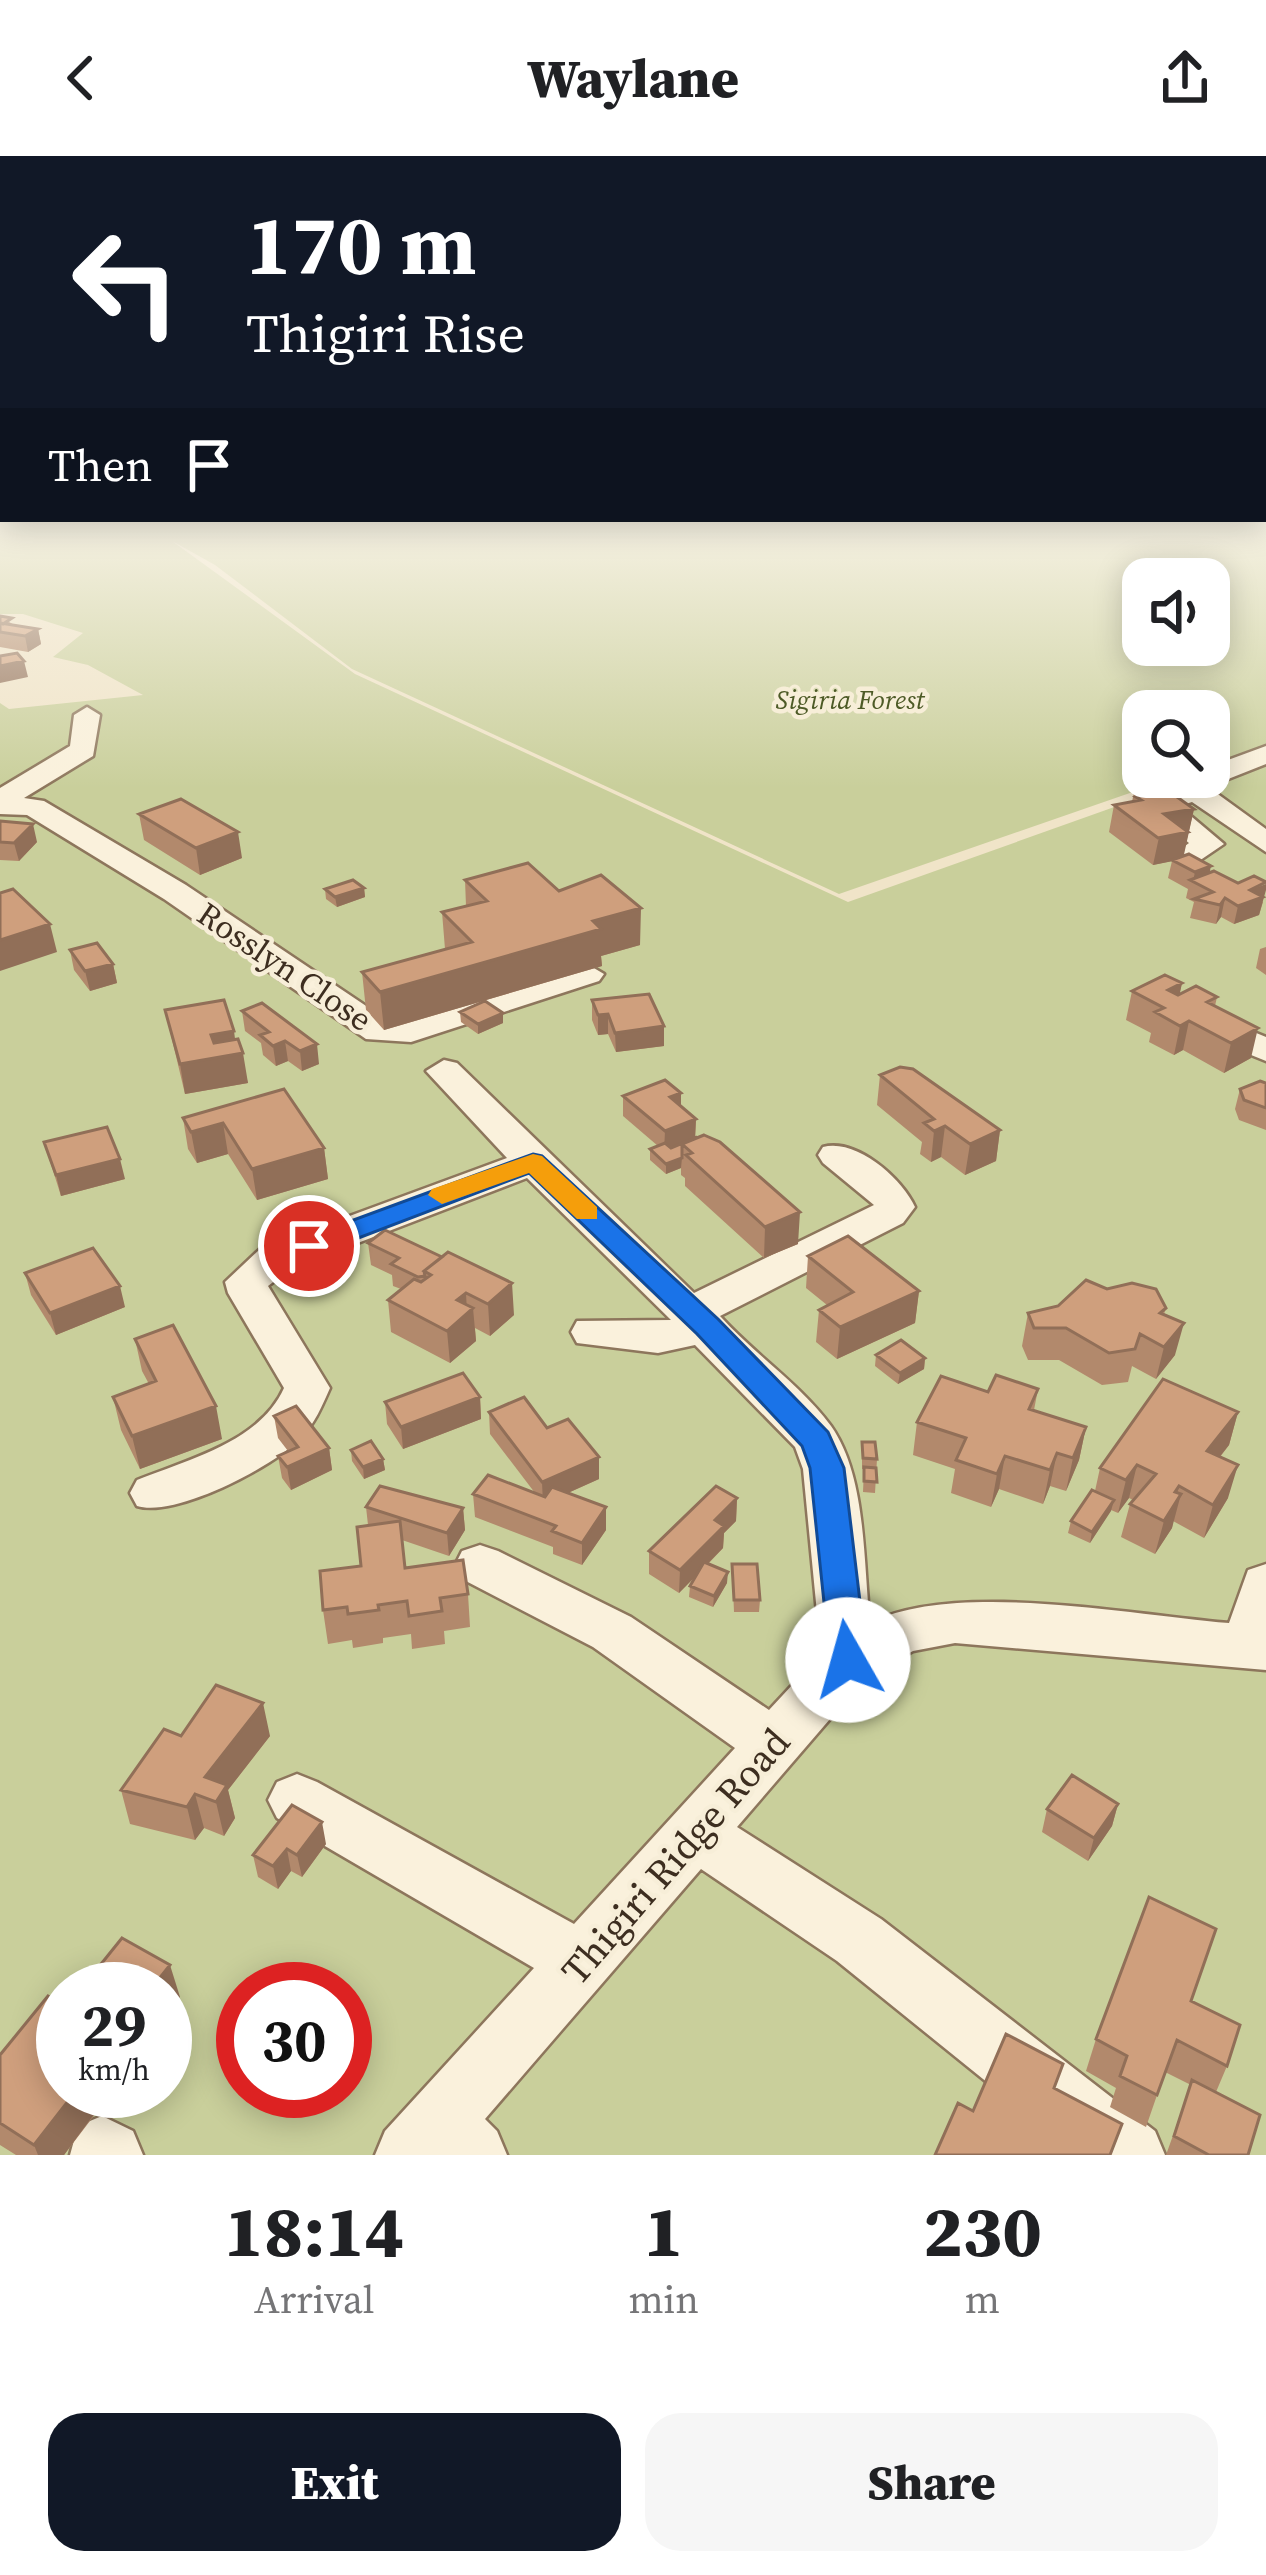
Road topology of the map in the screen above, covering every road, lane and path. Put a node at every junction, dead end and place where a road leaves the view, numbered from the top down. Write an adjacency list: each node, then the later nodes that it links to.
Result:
1 (87, 715): 6 (street)
2 (1266, 754): 3 (street)
3 (1230, 770)
4 (1168, 798): 8 (street)
5 (1217, 798): 7 (street)
6 (0, 802): 9 (street, Rosslyn Close)
7 (1266, 843)
8 (1189, 854)
9 (587, 974)
10 (1222, 1030): 11 (street)
11 (1266, 1050)
12 (444, 1071): 14 (street)
13 (837, 1155): 15 (street)
14 (533, 1162): 15 (street); 17 (street)
15 (700, 1319): 16 (street); 21 (street)
16 (593, 1332)
17 (154, 1493)
18 (480, 1565): 22 (street)
19 (1266, 1584): 20 (street)
20 (1261, 1647): 21 (street, Thigiri Ridge Road)
21 (848, 1660): 22 (street, Thigiri Ridge Road)
22 (773, 1744): 24 (street, Thigiri Ridge Road)
23 (297, 1800): 25 (street)
24 (696, 1833): 25 (street, Thigiri Ridge Road); 27 (street)
25 (583, 1962): 26 (street, Thigiri Ridge Road)
26 (440, 2144)
27 (1131, 2155)

